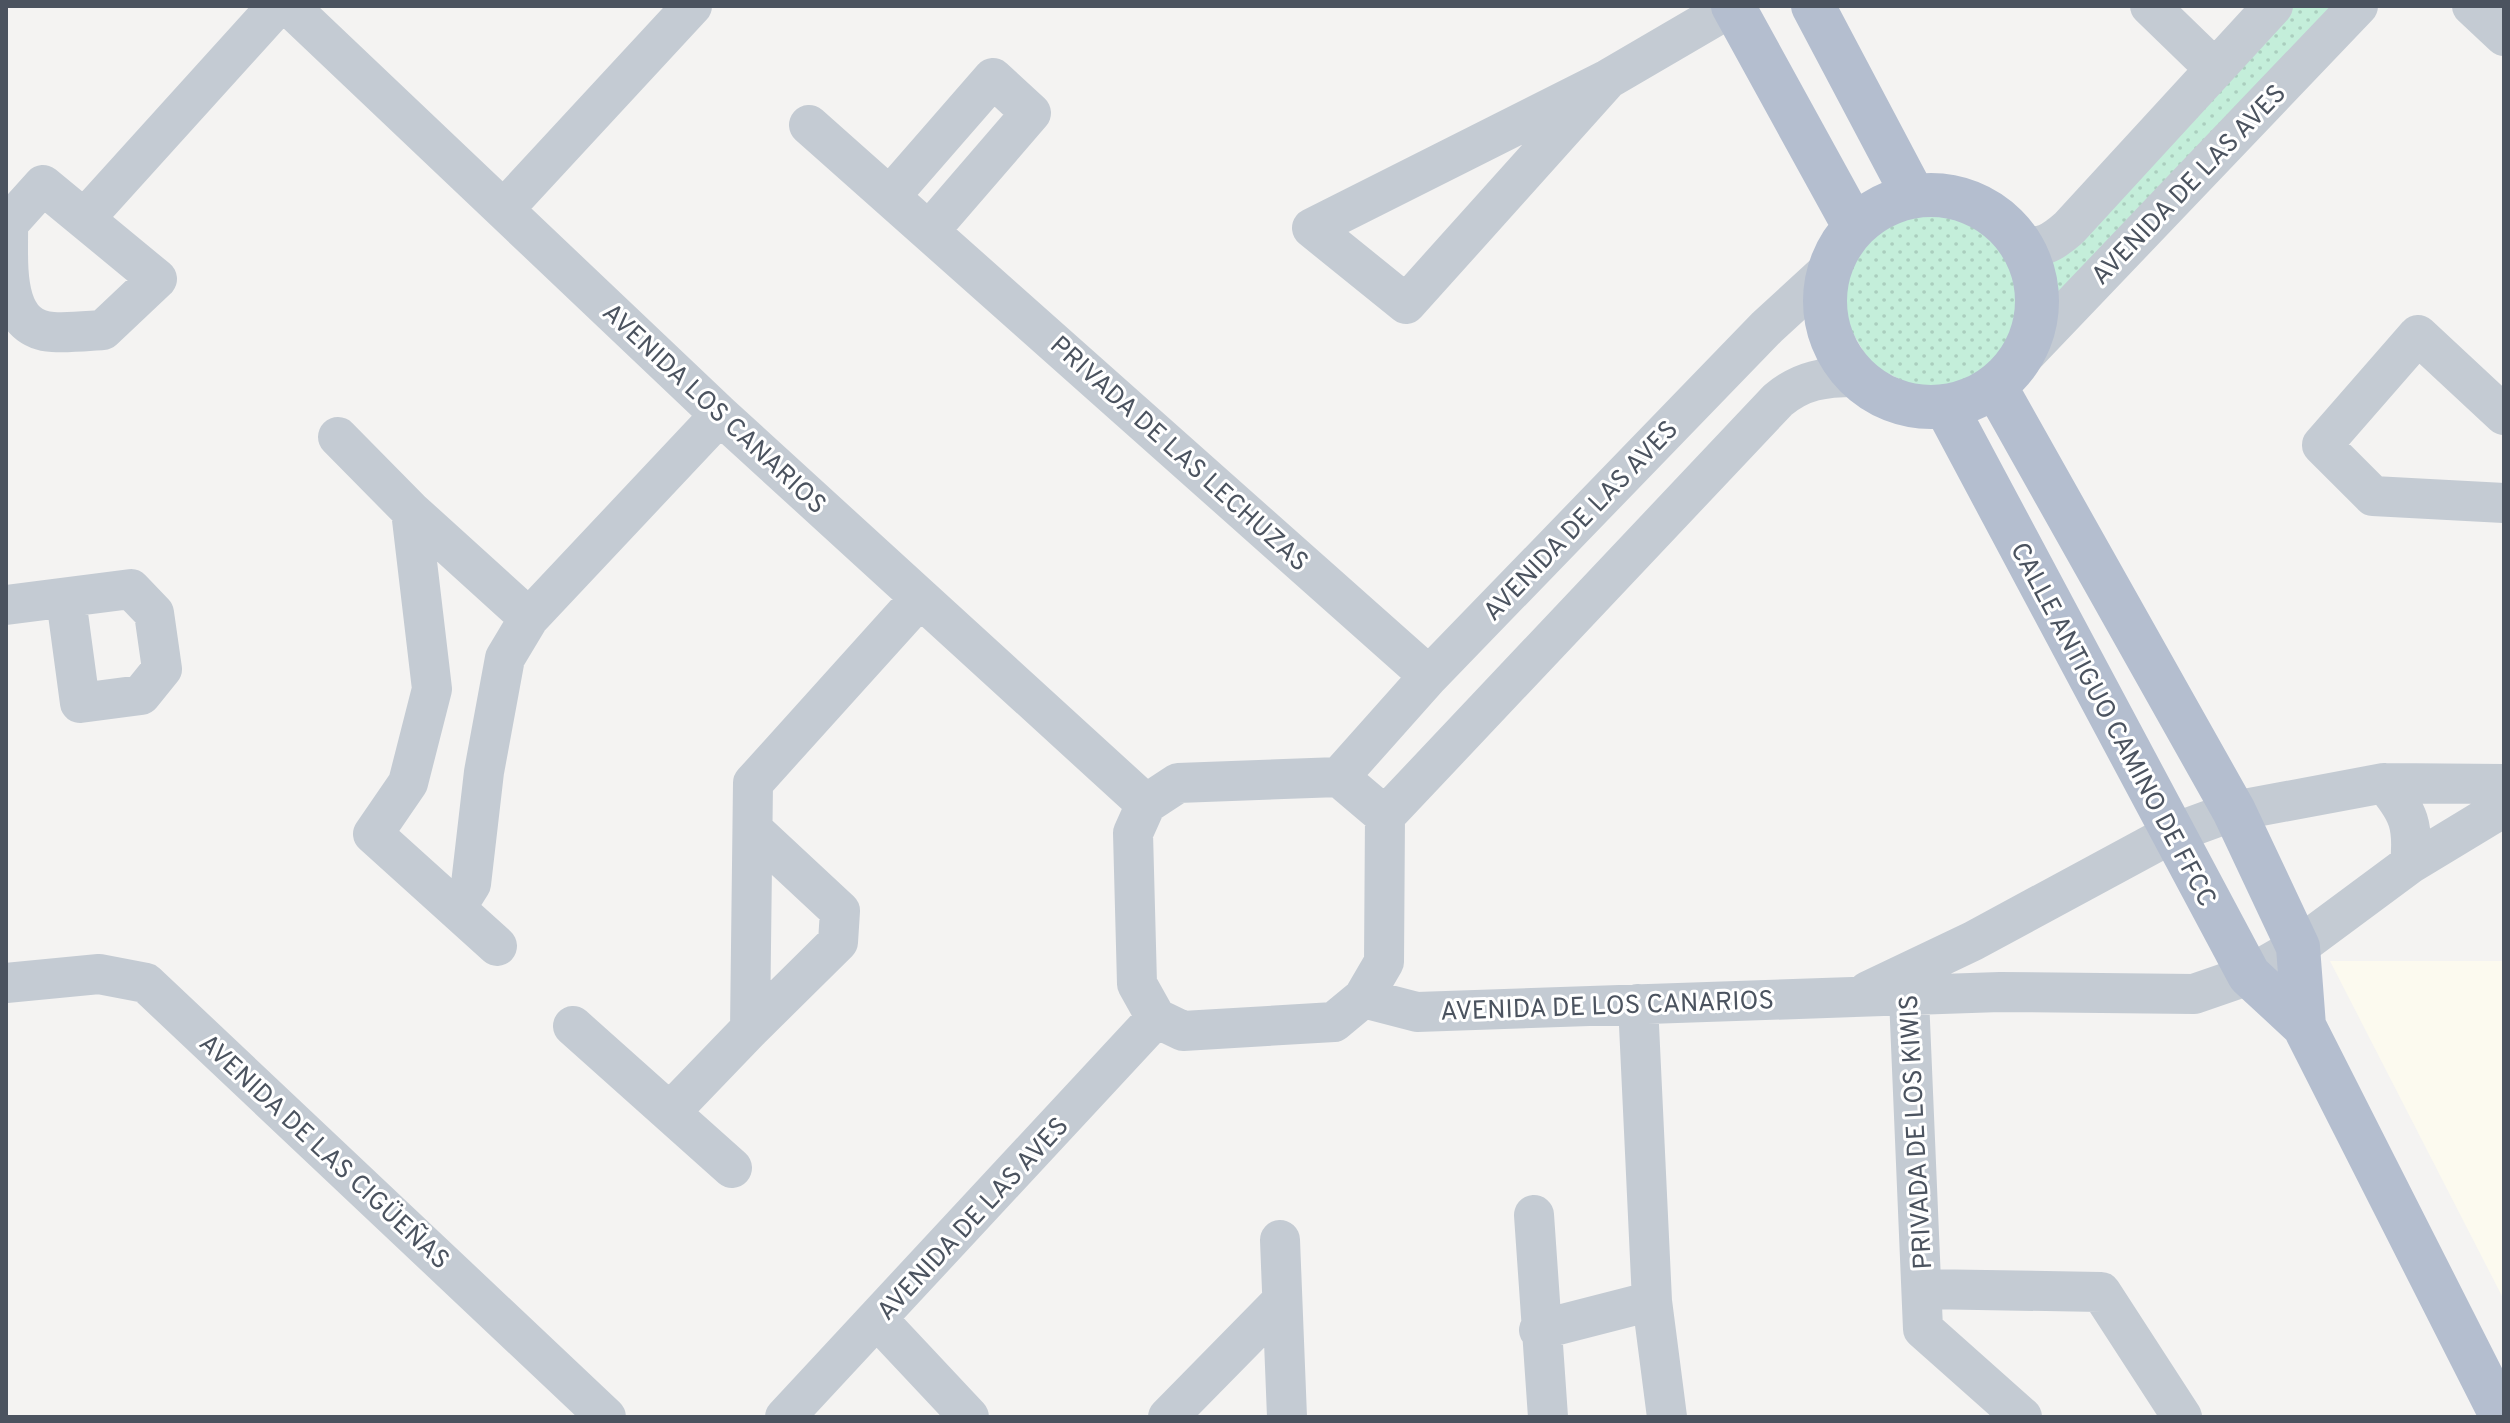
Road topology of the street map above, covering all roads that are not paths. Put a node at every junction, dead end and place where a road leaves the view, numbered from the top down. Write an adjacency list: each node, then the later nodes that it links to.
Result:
1 (277, 6): 17 (street)
2 (289, 6): 16 (street, AVENIDA LOS CANARIOS)
3 (692, 6): 16 (street)
4 (1733, 6): 12 (street); 18 (main road)
5 (1813, 6): 15 (main road)
6 (2150, 6): 11 (street)
7 (2273, 6): 11 (street)
8 (2358, 6): 22 (street, AVENIDA DE LAS AVES)
9 (2472, 6): 10 (street)
10 (2504, 36)
11 (2215, 69): 20 (street)
12 (1608, 79): 12 (street)
13 (809, 125): 14 (street, PRIVADA DE LAS LECHUZAS)
14 (891, 195): 19 (street, PRIVADA DE LAS LECHUZAS); 19 (street)
15 (1913, 195): 18 (main road); 20 (main road)
16 (505, 208): 25 (street, AVENIDA LOS CANARIOS)
17 (86, 217)
18 (1854, 226): 21 (main road)
19 (930, 230): 34 (street, PRIVADA DE LAS LECHUZAS)
20 (2019, 244): 22 (main road)
21 (1828, 271): 23 (main road); 34 (street, AVENIDA DE LAS AVES)
22 (2007, 374): 24 (main road); 40 (main road, CALLE ANTIGUO CAMINO DE FFCC)
23 (1855, 377): 24 (main road); 41 (street)
24 (1946, 407): 43 (main road, CALLE ANTIGUO CAMINO DE FFCC)
25 (720, 415): 31 (street, AVENIDA LOS CANARIOS); 33 (street)
26 (2504, 415): 28 (street)
27 (338, 437): 29 (street)
28 (2504, 503)
29 (411, 511): 33 (street); 45 (street)
30 (66, 599): 32 (street)
31 (919, 599): 38 (street, AVENIDA LOS CANARIOS); 42 (street)
32 (6, 605)
33 (529, 618): 45 (street)
34 (1429, 676): 35 (street, AVENIDA DE LAS AVES)
35 (1339, 777): 38 (street); 41 (street)
36 (2384, 783): 37 (street, AVENIDA DE LOS CANARIOS); 40 (street, AVENIDA DE LOS CANARIOS); 44 (street)
37 (2504, 784)
38 (1146, 804): 55 (street)
39 (2504, 807): 44 (street, AVENIDA DE LOS CANARIOS)
40 (2234, 811): 43 (street, AVENIDA DE LOS CANARIOS); 48 (main road, CALLE ANTIGUO CAMINO DE FFCC)
41 (1385, 816): 53 (street)
42 (753, 830): 58 (street); 58 (street)
43 (2171, 834): 46 (street, AVENIDA DE LOS CANARIOS); 49 (main road, CALLE ANTIGUO CAMINO DE FFCC)
44 (2410, 864): 48 (street, AVENIDA DE LOS CANARIOS)
45 (456, 908): 47 (street)
46 (1973, 941): 51 (street, AVENIDA DE LOS CANARIOS); 52 (street)
47 (497, 946)
48 (2298, 947): 49 (street, AVENIDA DE LOS CANARIOS); 57 (main road, CALLE ANTIGUO CAMINO DE FFCC)
49 (2249, 975): 52 (street, AVENIDA DE LOS CANARIOS); 57 (main road, CALLE ANTIGUO CAMINO DE FFCC)
50 (6, 983): 68 (street, AVENIDA DE LAS CIGÜEÑAS)
51 (1908, 986): 52 (street, AVENIDA DE LOS CANARIOS); 54 (street, AVENIDA DE LOS CANARIOS); 63 (street, PRIVADA DE LOS KIWIS)
52 (2000, 992)
53 (1363, 998): 54 (street, AVENIDA DE LOS CANARIOS); 55 (street)
54 (1638, 1004): 65 (street)
55 (1156, 1018): 66 (street, AVENIDA DE LAS AVES)
56 (573, 1026): 59 (street)
57 (2304, 1026): 77 (main road, CALLE ANTIGUO CAMINO DE FFCC)
58 (750, 1029): 59 (street)
59 (671, 1111): 60 (street)
60 (732, 1168)
61 (1534, 1215): 67 (street)
62 (1280, 1240): 64 (street)
63 (1922, 1289): 75 (street, PRIVADA DE LOS KIWIS); 76 (street, PRIVADA DE LOS KIWIS)
64 (1282, 1301): 71 (street); 72 (street)
65 (1652, 1301): 67 (street); 74 (street)
66 (878, 1320): 69 (street, AVENIDA DE LAS AVES); 70 (street)
67 (1539, 1330): 73 (street)
68 (606, 1417)
69 (785, 1417)
70 (969, 1417)
71 (1168, 1417)
72 (1287, 1417)
73 (1548, 1417)
74 (1667, 1417)
75 (2022, 1417)
76 (2182, 1417)
77 (2502, 1417)

